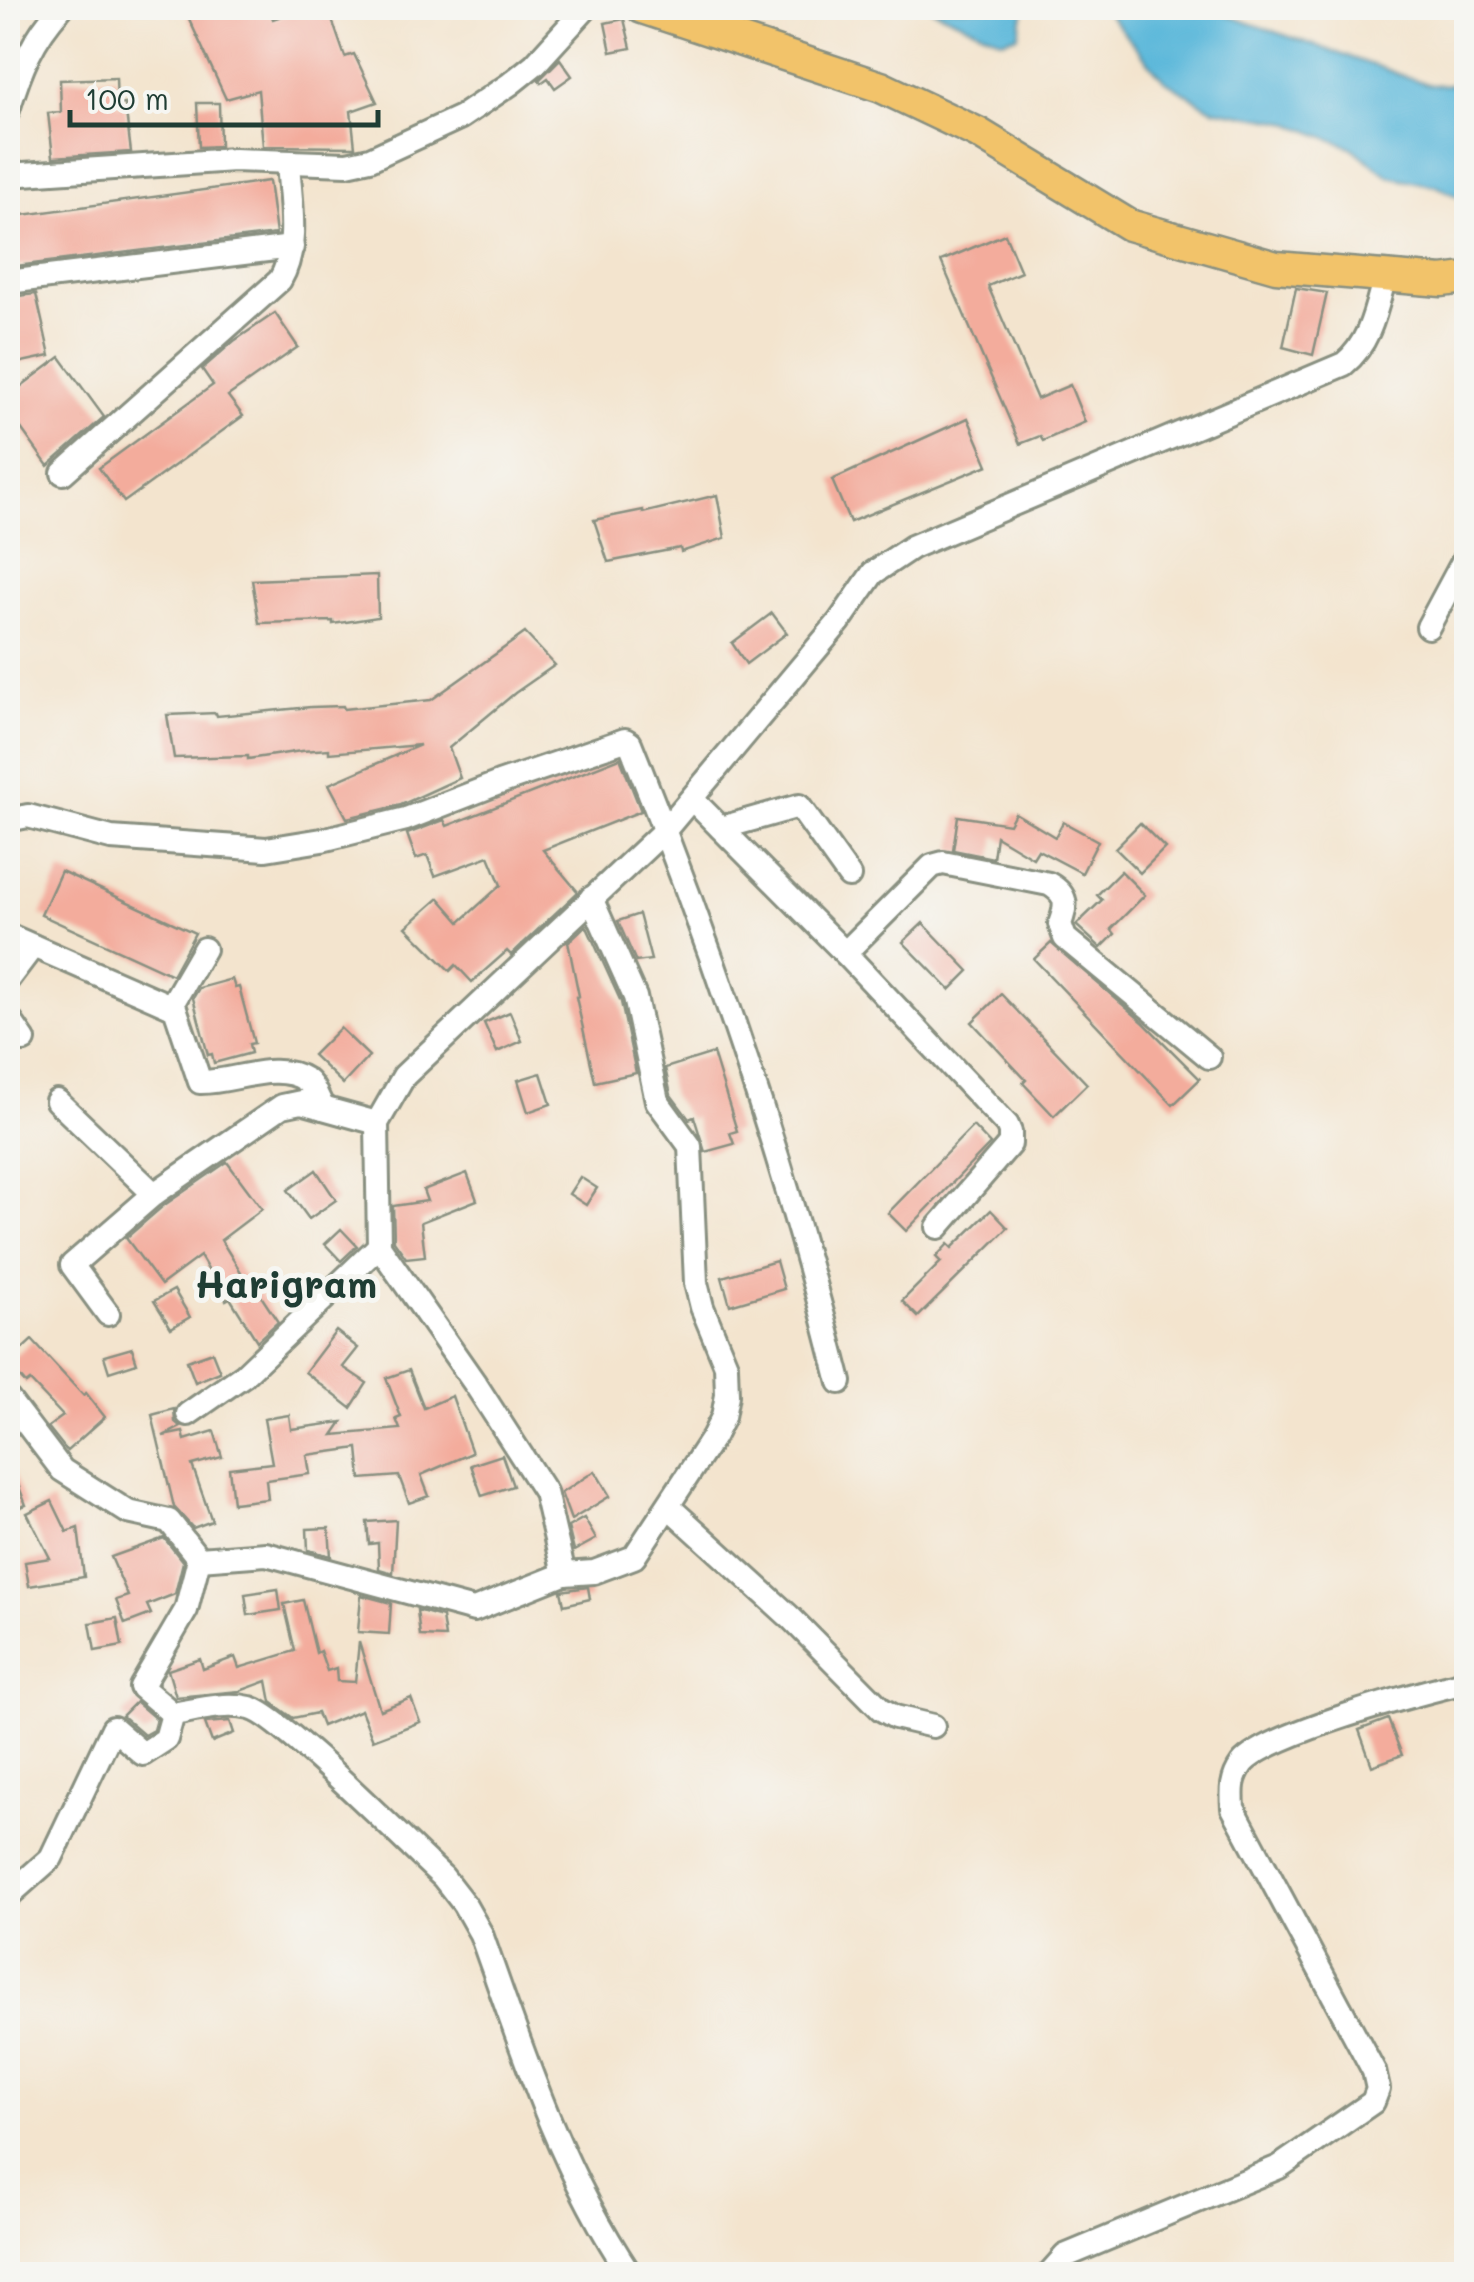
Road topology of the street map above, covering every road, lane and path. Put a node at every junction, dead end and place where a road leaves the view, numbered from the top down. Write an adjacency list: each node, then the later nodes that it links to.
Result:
1 (61, 8): 4 (street)
2 (586, 8): 5 (street)
3 (642, 8): 8 (main road)
4 (8, 110)
5 (288, 162): 6 (street); 7 (street)
6 (8, 176)
7 (292, 247): 10 (street); 11 (street)
8 (1385, 276): 9 (main road); 14 (street)
9 (1466, 278)
10 (8, 282)
11 (63, 473)
12 (1466, 556): 13 (street)
13 (1428, 627)
14 (693, 800): 16 (street); 17 (street)
15 (8, 820): 17 (street)
16 (721, 828): 18 (street); 23 (street)
17 (665, 830): 19 (street); 36 (street)
18 (849, 876)
19 (591, 898): 31 (street); 39 (street)
20 (8, 935): 21 (street)
21 (34, 946): 24 (street); 25 (street)
22 (204, 948): 25 (street)
23 (845, 953): 28 (street); 33 (street)
24 (8, 979)
25 (171, 1006): 30 (street)
26 (8, 1017): 27 (street)
27 (24, 1040)
28 (1209, 1057)
29 (57, 1101): 32 (street)
30 (323, 1108): 31 (street); 32 (street)
31 (377, 1123): 34 (street)
32 (154, 1194): 35 (street)
33 (938, 1227)
34 (380, 1246): 38 (street); 41 (street)
35 (108, 1314)
36 (840, 1382)
37 (8, 1399): 40 (street)
38 (188, 1414)
39 (669, 1507): 41 (street); 44 (street)
40 (200, 1559): 41 (street); 43 (street)
41 (564, 1574)
42 (1466, 1682): 47 (street)
43 (173, 1714): 45 (street); 46 (street)
44 (932, 1726)
45 (8, 1896)
46 (630, 2274)
47 (1049, 2274)

